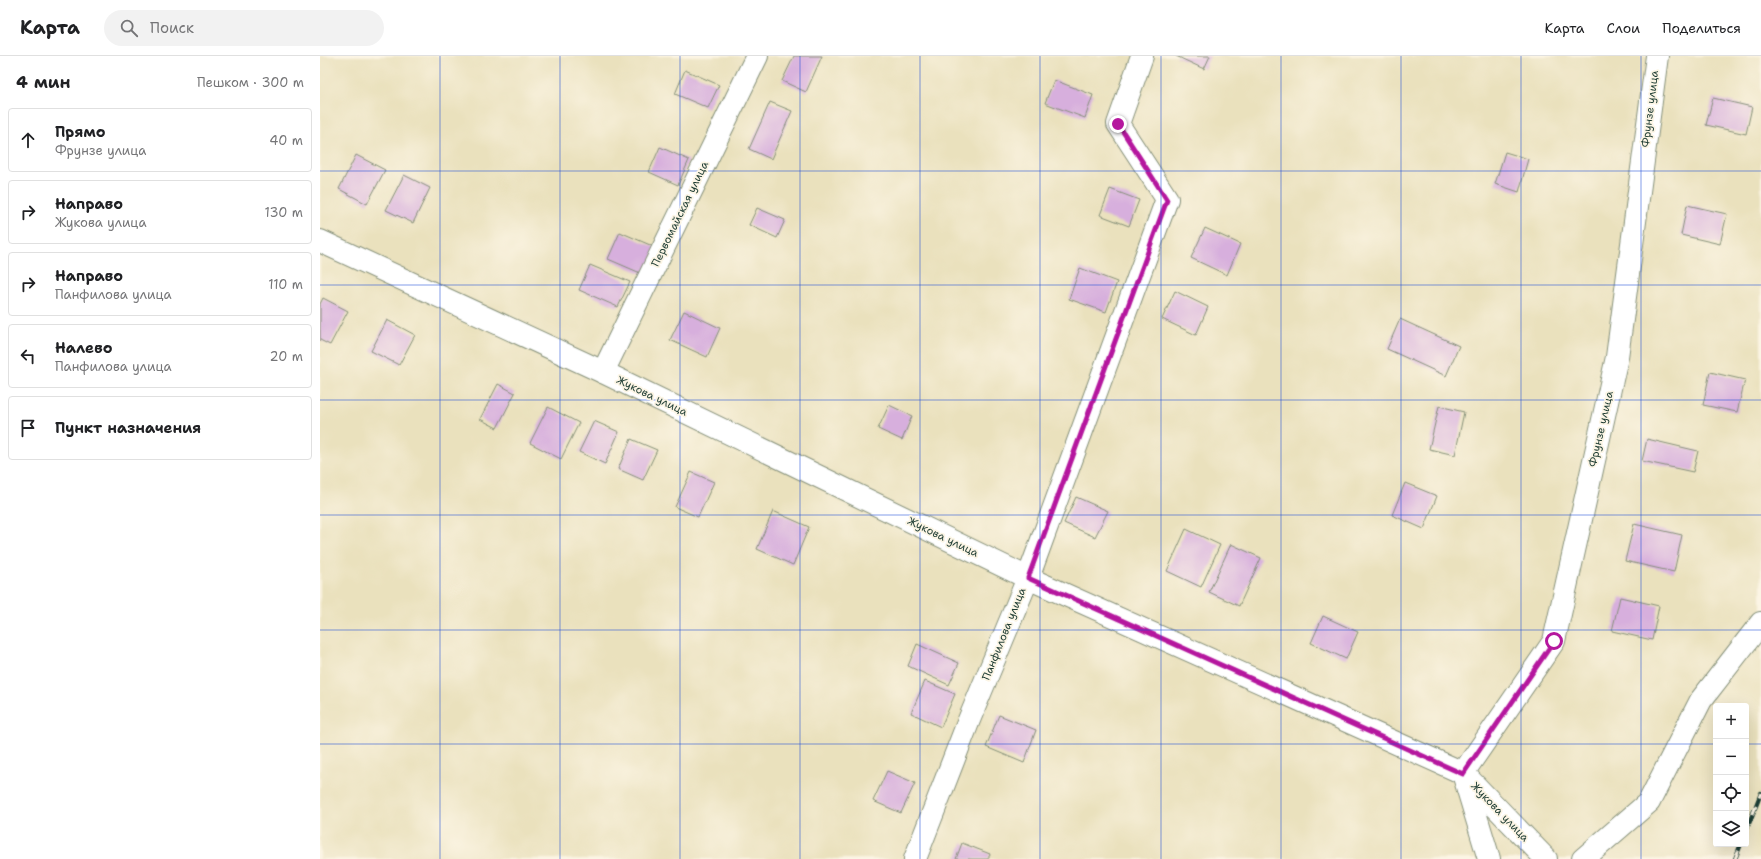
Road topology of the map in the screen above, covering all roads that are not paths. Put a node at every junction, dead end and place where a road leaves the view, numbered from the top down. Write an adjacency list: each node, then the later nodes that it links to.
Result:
1 (757, 56): 5 (street, Первомайская улица)
2 (1142, 56): 6 (street, Панфилова улица)
3 (1657, 56): 8 (street, Фрунзе улица)
4 (320, 241): 5 (street, Жукова улица)
5 (603, 372): 6 (street, Жукова улица)
6 (1028, 578): 8 (street, Жукова улица); 9 (street, Панфилова улица)
7 (1761, 623): 12 (street)
8 (1463, 774): 10 (street); 11 (street, Жукова улица)
9 (915, 859)
10 (1489, 859)
11 (1546, 859)
12 (1583, 859)

